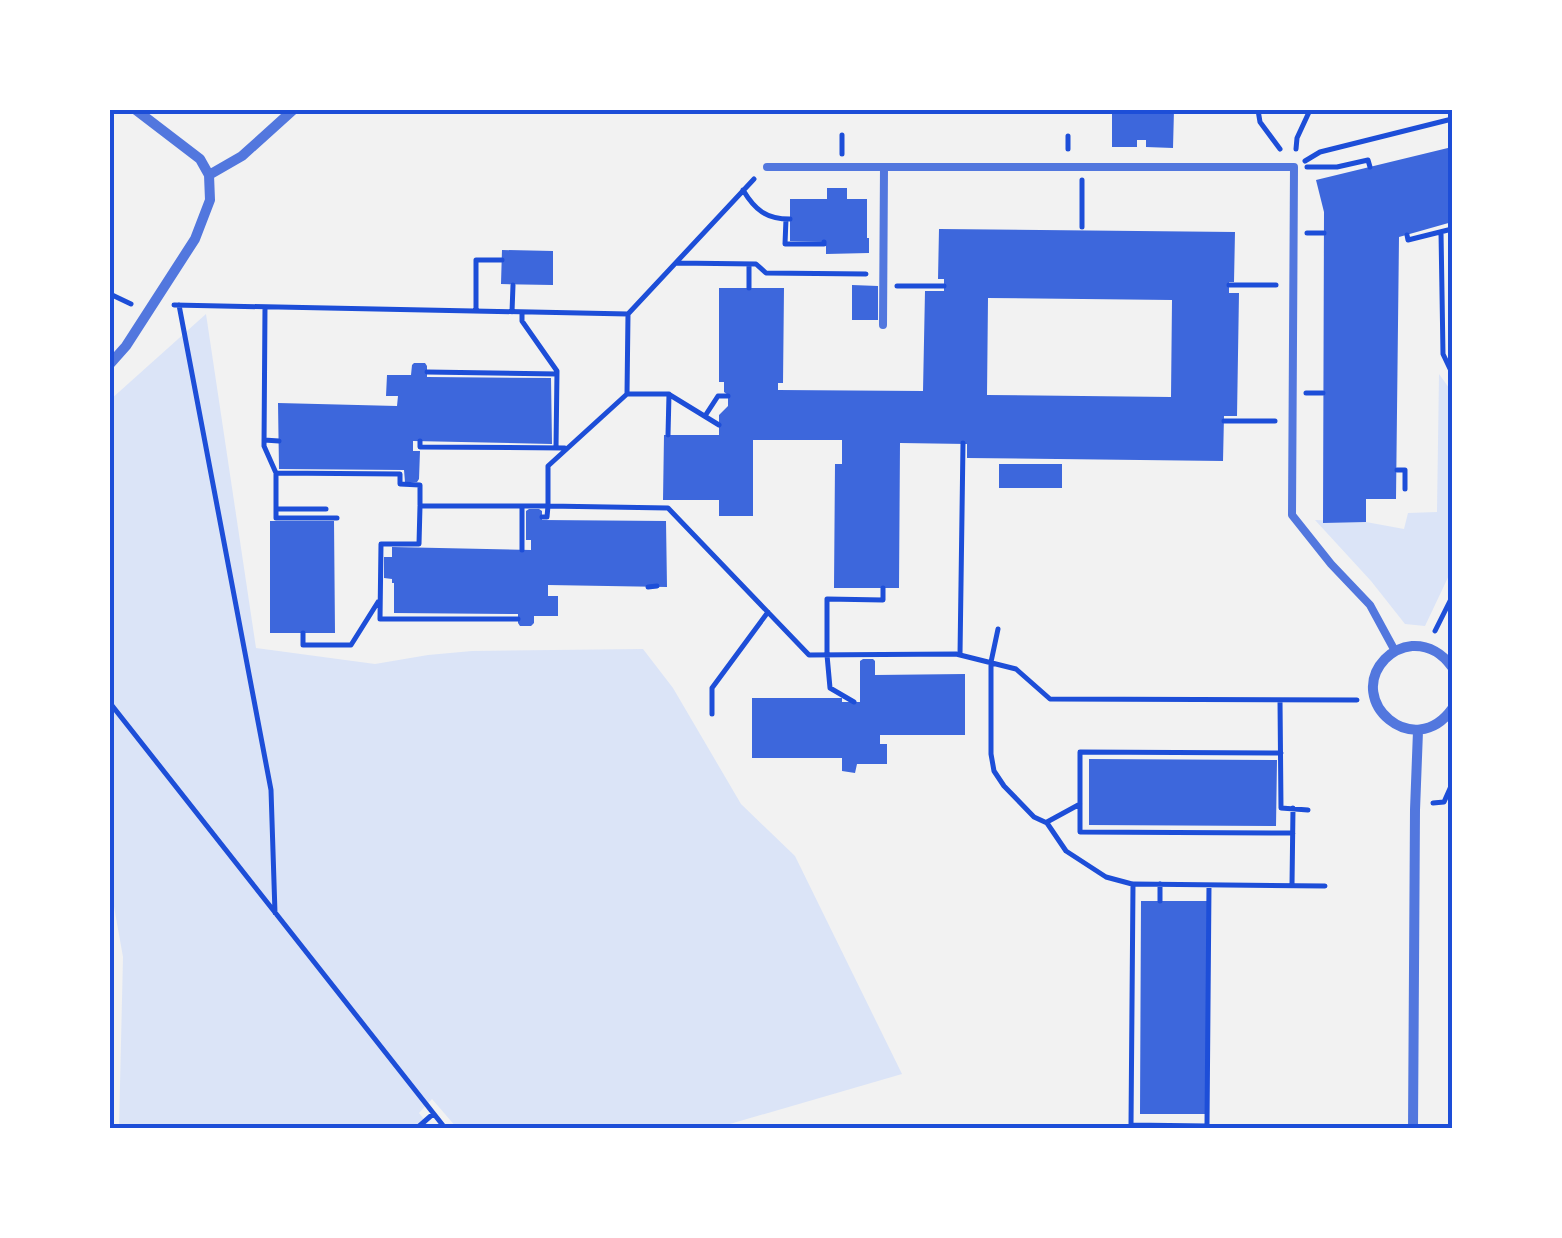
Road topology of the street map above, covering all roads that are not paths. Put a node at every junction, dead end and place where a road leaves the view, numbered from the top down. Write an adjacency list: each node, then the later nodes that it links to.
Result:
1 (136, 110): 5 (street)
2 (294, 110): 5 (street)
3 (767, 167): 4 (lane)
4 (884, 167): 6 (lane); 8 (lane)
5 (209, 175): 7 (street)
6 (883, 325)
7 (110, 364)
8 (1395, 651): 9 (street); 11 (street)
9 (1452, 667)
10 (1452, 709): 11 (street)
11 (1418, 730): 12 (street)
12 (1412, 1128)

